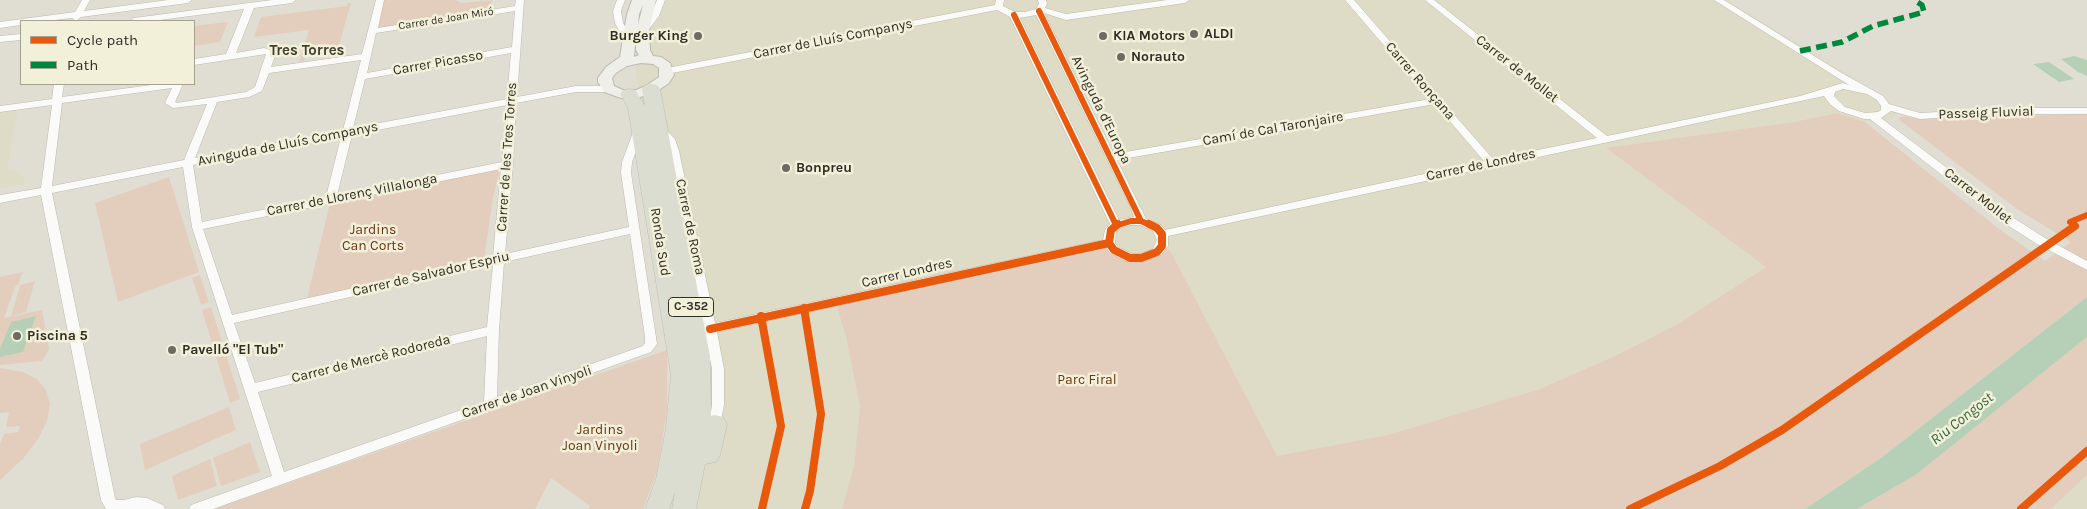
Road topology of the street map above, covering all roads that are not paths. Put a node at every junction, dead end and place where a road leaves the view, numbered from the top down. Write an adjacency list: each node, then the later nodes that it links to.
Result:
1 (86, 0): 19 (street)
2 (188, 0): 19 (street)
3 (292, 0): 15 (street)
4 (380, 0): 24 (street)
5 (621, 0): 29 (street)
6 (638, 0): 29 (main road)
7 (650, 0): 25 (main road)
8 (661, 0): 25 (street)
9 (1185, 0): 18 (street)
10 (1349, 0): 53 (street, Carrer Ronçana)
11 (1429, 0): 61 (street, Carrer de Mollet)
12 (1718, 0): 39 (street)
13 (1000, 3): 17 (street); 37 (street, Carrer de Lluís Companys)
14 (520, 4): 24 (street, Carrer de Joan Miró); 30 (street, Carrer de les Tres Torres)
15 (250, 6): 21 (street); 31 (street)
16 (1041, 6): 17 (street); 18 (street); 27 (street, Avinguda d'Europa)
17 (1014, 15): 70 (street)
18 (1066, 17): 27 (street)
19 (76, 18): 20 (street)
20 (44, 20)
21 (142, 20)
22 (20, 22): 23 (street)
23 (0, 25)
24 (373, 31): 32 (street)
25 (643, 31): 33 (main road)
26 (20, 36): 28 (street)
27 (1052, 37): 62 (street, Avinguda d'Europa)
28 (0, 39)
29 (629, 42): 35 (main road)
30 (516, 49): 40 (street, Carrer Picasso); 51 (street, Carrer de les Tres Torres)
31 (230, 56): 34 (street); 36 (street)
32 (366, 56): 36 (street); 40 (street)
33 (648, 59): 35 (main road); 37 (main road)
34 (195, 62)
35 (623, 63): 38 (main road)
36 (265, 71): 50 (street)
37 (667, 71): 58 (main road)
38 (607, 74): 44 (street, Avinguda de Lluís Companys); 45 (main road)
39 (1837, 74): 46 (street); 47 (street)
40 (361, 77): 60 (street)
41 (59, 85): 52 (street)
42 (171, 85): 52 (street)
43 (178, 85): 50 (street)
44 (576, 89): 45 (street, Avinguda de Lluís Companys); 51 (street, Avinguda de Lluís Companys)
45 (609, 89): 48 (main road)
46 (1832, 90): 47 (street, Carrer de Londres); 49 (street, Carrer de Londres); 54 (street)
47 (1870, 92): 55 (street)
48 (629, 94): 58 (main road); 58 (highway, Ronda Sud / C-352)
49 (1801, 99): 54 (street, Carrer de Londres); 61 (street, Carrer de Londres)
50 (214, 100): 63 (street)
51 (512, 100): 60 (street, Avinguda de Lluís Companys); 65 (street, Carrer de les Tres Torres)
52 (57, 101): 56 (street); 66 (street)
53 (1436, 101): 62 (street, Camí de Cal Taronjaire); 64 (street, Carrer Ronçana)
54 (1833, 102): 59 (street)
55 (1886, 106): 57 (street, Passeig Fluvial); 59 (street)
56 (0, 109)
57 (2087, 111)
58 (650, 112): 72 (street, Carrer de Joan Vinyoli); 78 (street, Carrer de Roma); 84 (highway, Ronda Sud / C-352); 88 (highway, Ronda Sud / C-352)
59 (1874, 117): 76 (street, Carrer Mollet)
60 (347, 132): 63 (street, Avinguda de Lluís Companys); 67 (street)
61 (1605, 139): 64 (street, Carrer de Londres)
62 (1110, 158): 69 (street, Avinguda d'Europa)
63 (188, 163): 66 (street, Avinguda de Lluís Companys); 71 (street)
64 (1491, 163): 73 (street, Carrer de Londres)
65 (508, 164): 67 (street, Carrer de Llorenç Villalonga); 75 (street, Carrer de les Tres Torres)
66 (46, 191): 68 (street, Avinguda de Lluís Companys); 85 (street)
67 (331, 199): 71 (street, Carrer de Llorenç Villalonga)
68 (0, 200)
69 (1141, 221): 70 (street); 73 (street)
70 (1116, 226): 74 (street)
71 (197, 227): 77 (street)
72 (635, 229): 75 (street, Carrer de Salvador Espriu); 81 (street, Carrer de Joan Vinyoli)
73 (1162, 234): 74 (street)
74 (1109, 243): 78 (street, Carrer Londres)
75 (499, 259): 77 (street, Carrer de Salvador Espriu); 79 (street, Carrer de les Tres Torres)
76 (2087, 266)
77 (227, 320): 80 (street)
78 (710, 329): 82 (street, Carrer de Roma)
79 (493, 330): 80 (street, Carrer de Mercè Rodoreda); 81 (street, Carrer de les Tres Torres)
80 (250, 389): 83 (street)
81 (490, 405): 83 (street, Carrer de Joan Vinyoli)
82 (715, 424): 84 (highway)
83 (280, 479): 87 (street, Carrer de Joan Vinyoli)
84 (686, 504)
85 (113, 506): 86 (street)
86 (158, 509)
87 (196, 509)
88 (657, 509)

